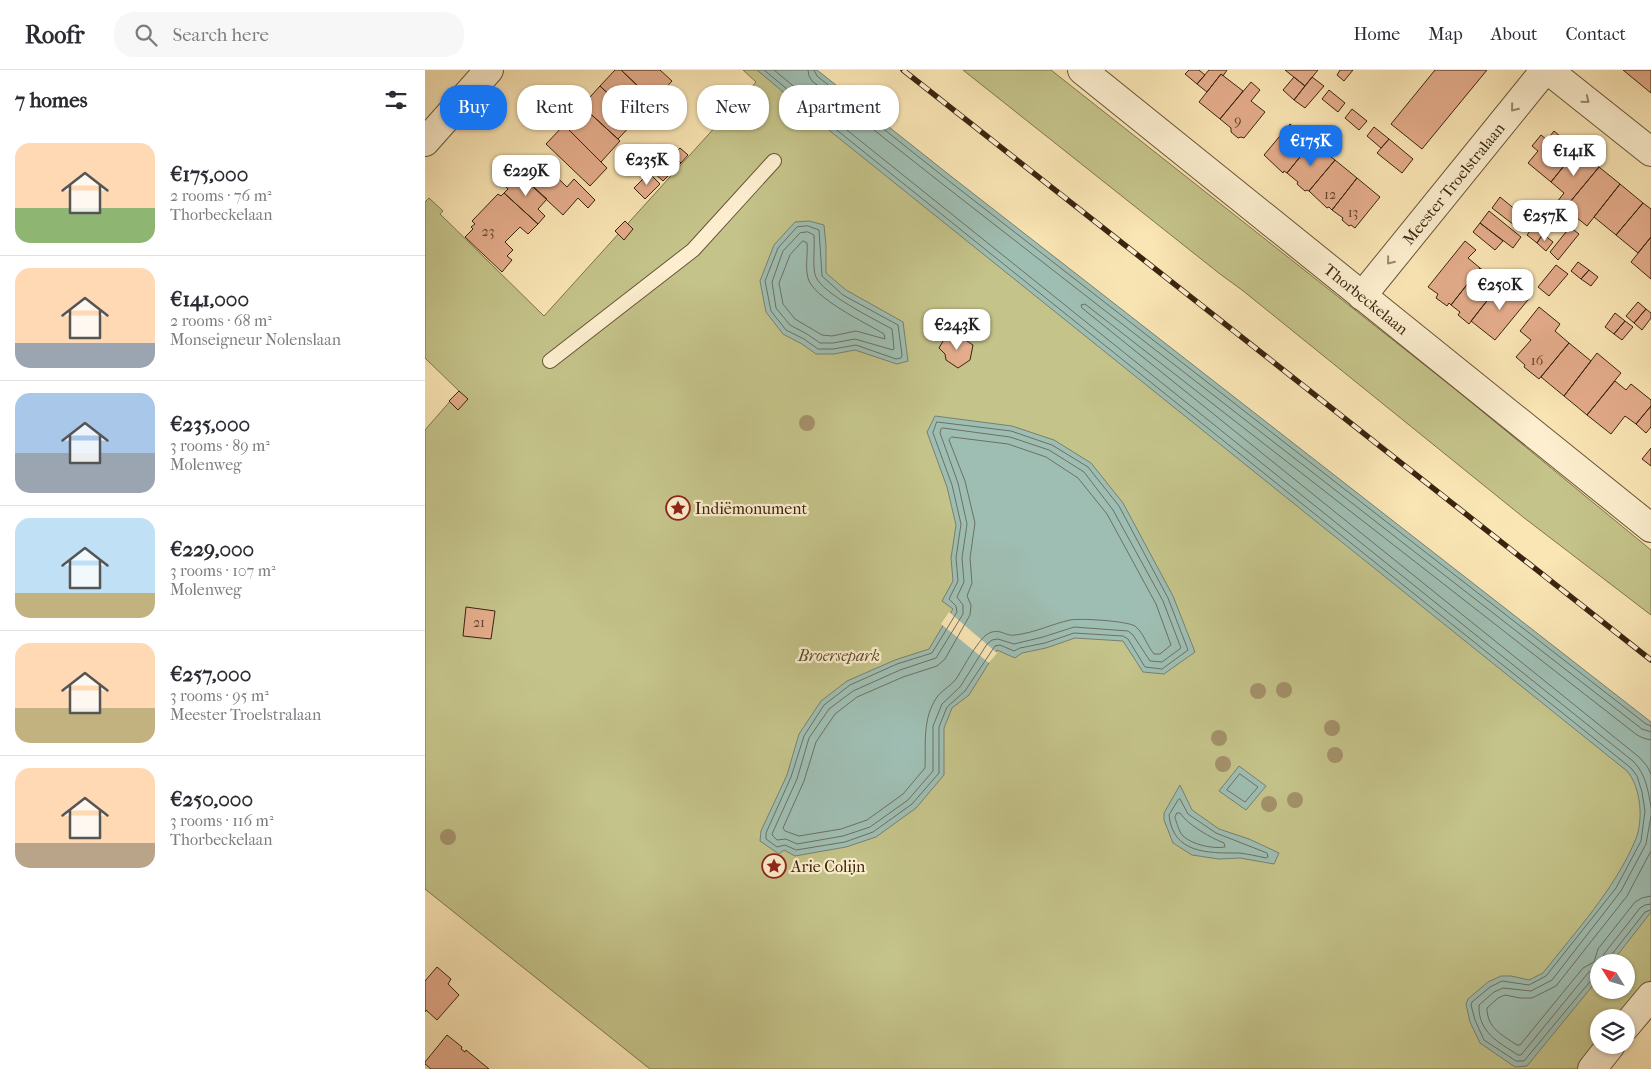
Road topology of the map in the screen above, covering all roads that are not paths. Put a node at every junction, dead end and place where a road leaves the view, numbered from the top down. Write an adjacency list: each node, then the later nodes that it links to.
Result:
1 (489, 70): 4 (street)
2 (1082, 70): 7 (street, Thorbeckelaan)
3 (1546, 70): 5 (street, one-way to 5); 7 (street, Meester Troelstralaan, one-way to 7)
4 (425, 142)
5 (1651, 152)
6 (774, 160): 8 (lane)
7 (1362, 296): 9 (street, Thorbeckelaan)
8 (549, 361)
9 (1651, 528)
10 (1651, 996): 11 (street)
11 (1635, 1015)
12 (1604, 1054): 13 (street)
13 (1592, 1069)

